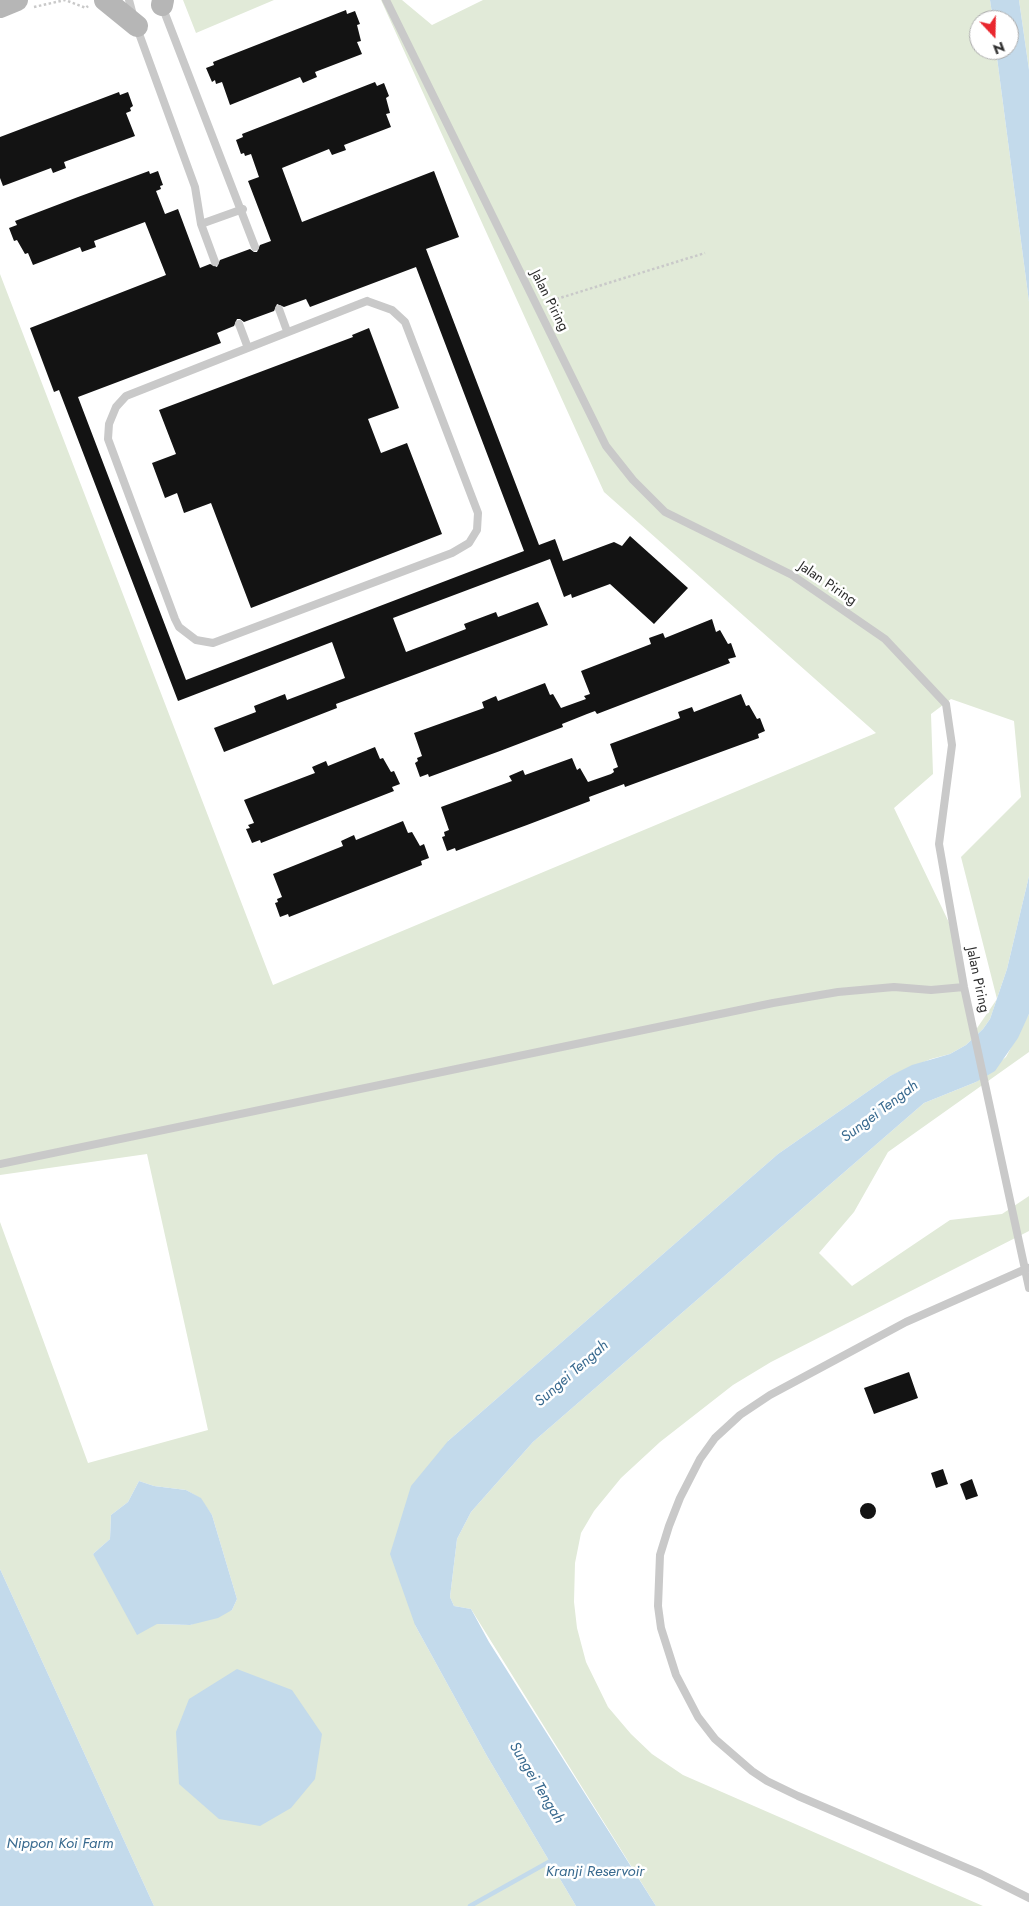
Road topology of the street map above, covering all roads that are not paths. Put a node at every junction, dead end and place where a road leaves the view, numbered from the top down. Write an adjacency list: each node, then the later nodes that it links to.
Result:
1 (129, 0): 7 (lane)
2 (386, 0): 16 (lane, Jalan Piring)
3 (98, 2): 7 (main road)
4 (161, 2): 8 (lane)
5 (22, 5): 6 (main road)
6 (0, 7)
7 (137, 26): 9 (lane)
8 (243, 209): 9 (lane); 10 (lane)
9 (201, 224): 11 (lane)
10 (256, 247)
11 (215, 262)
12 (279, 309): 14 (lane)
13 (239, 324): 15 (lane)
14 (287, 331): 15 (lane); 15 (lane)
15 (248, 348)
16 (964, 987): 17 (lane); 18 (lane, Jalan Piring)
17 (0, 1164)
18 (1027, 1269): 19 (lane, Jalan Piring); 20 (lane)
19 (1029, 1288)
20 (1029, 1898)

